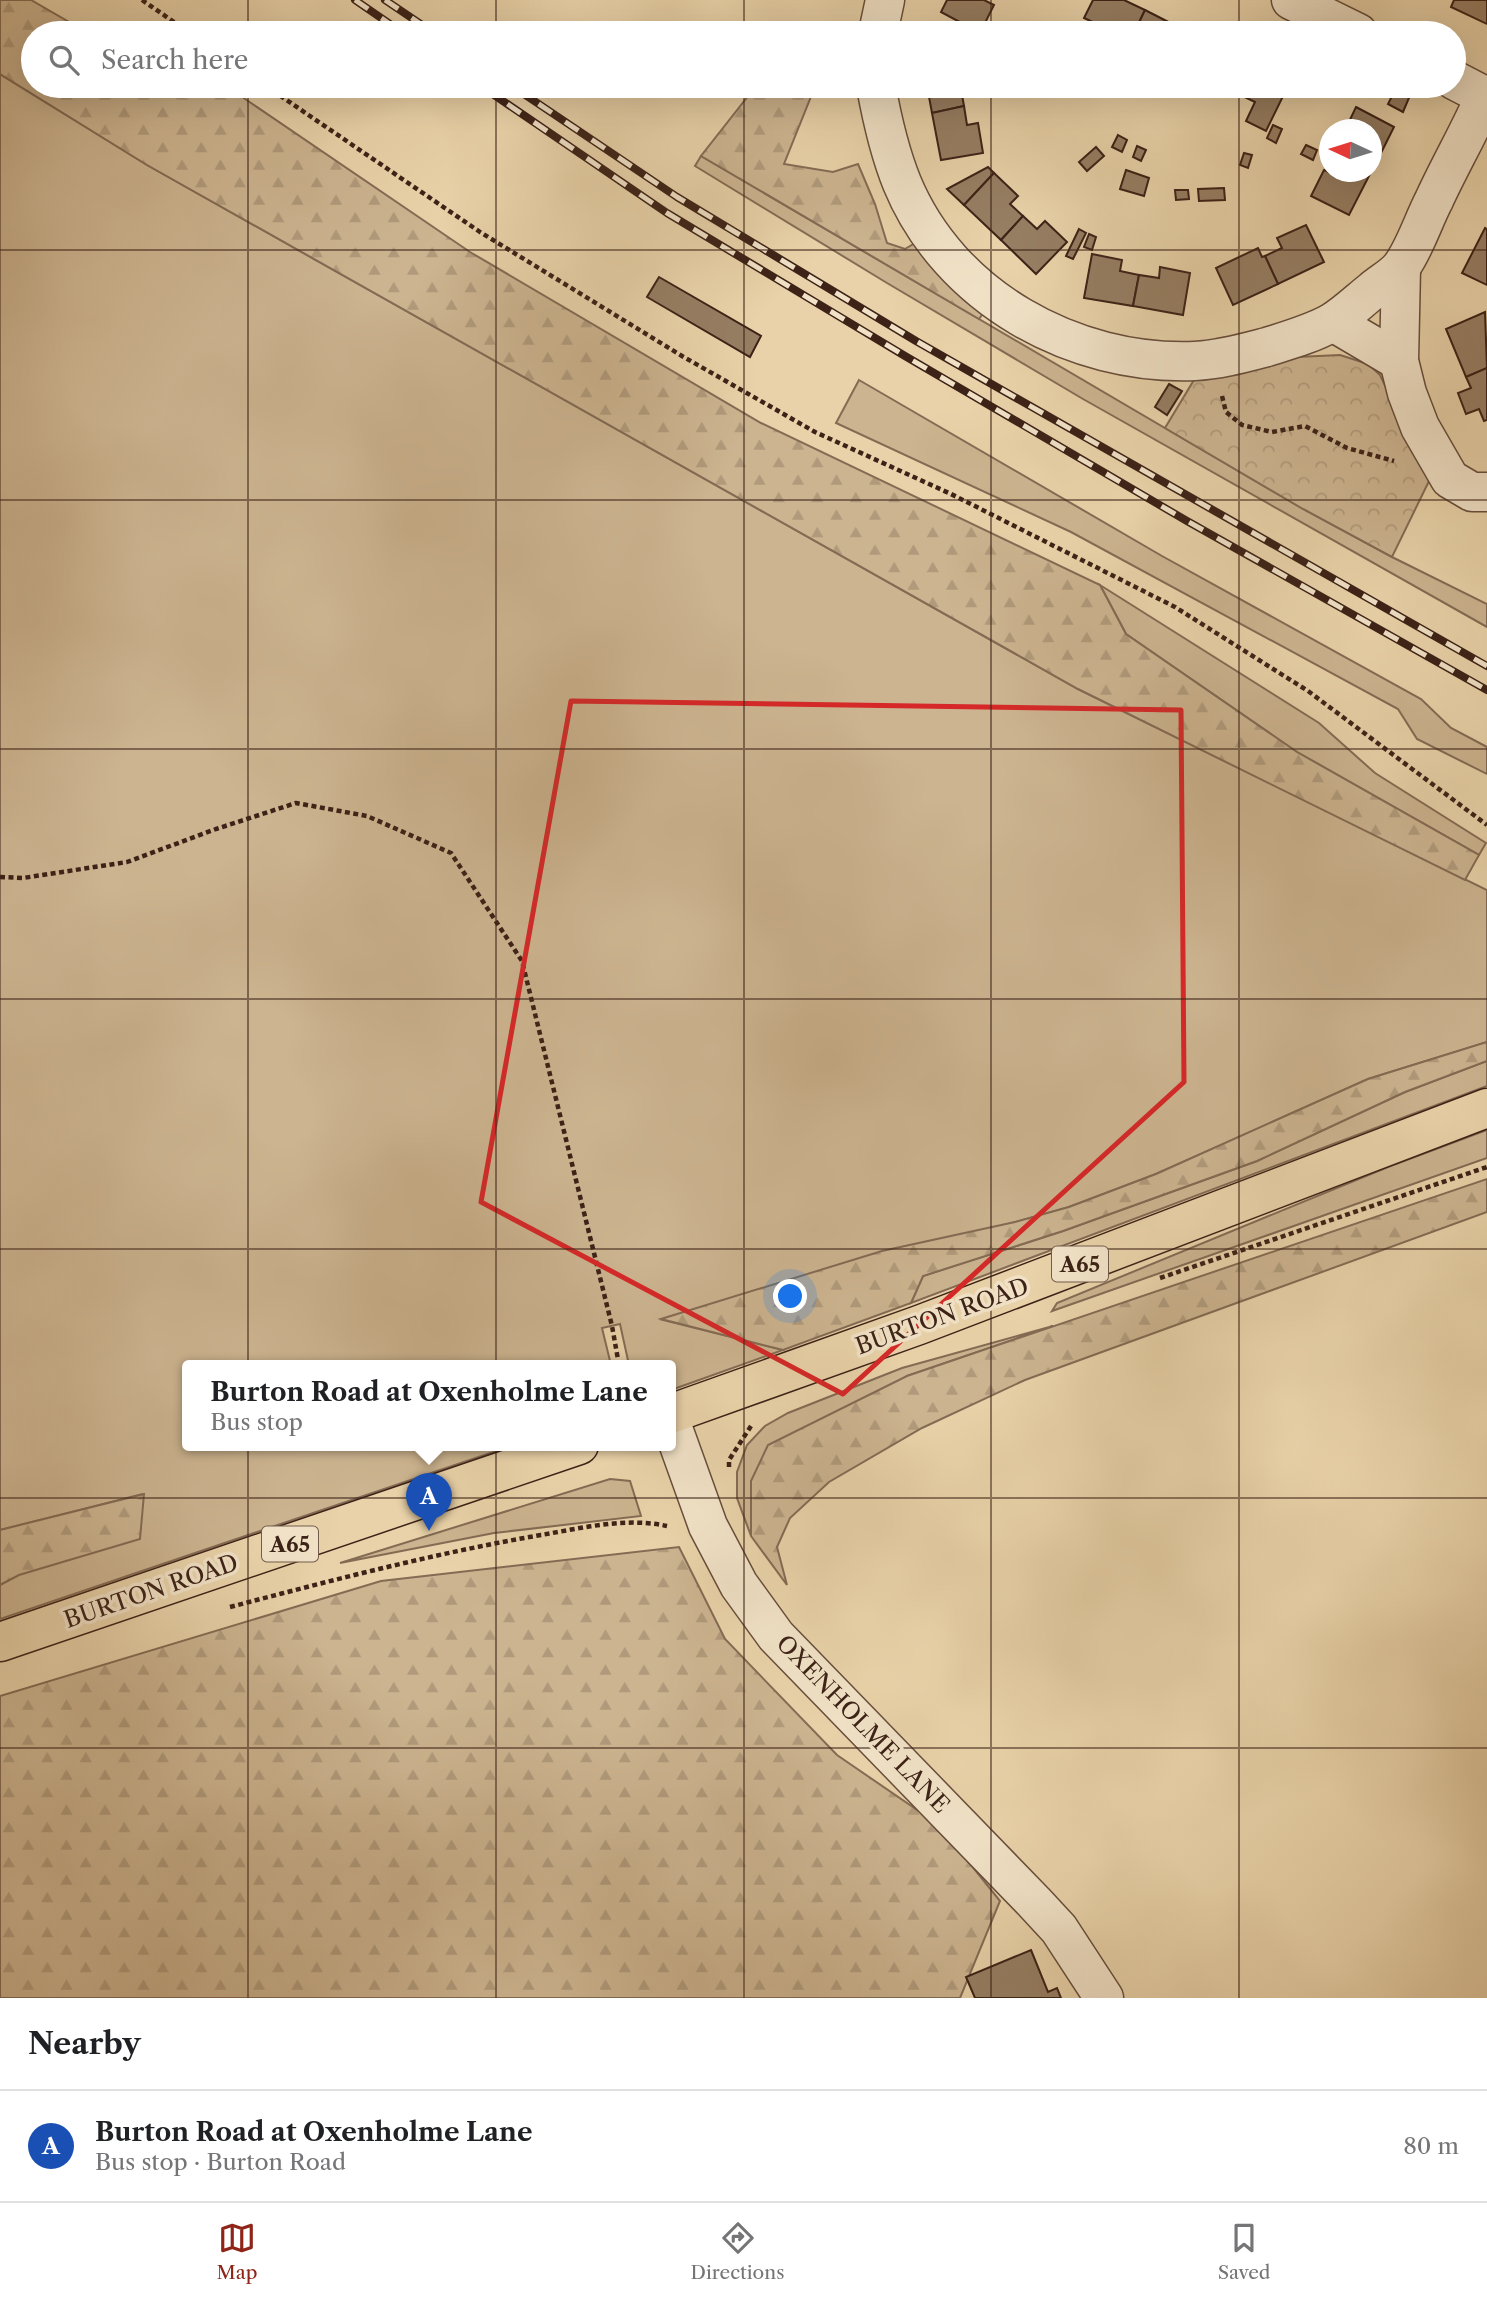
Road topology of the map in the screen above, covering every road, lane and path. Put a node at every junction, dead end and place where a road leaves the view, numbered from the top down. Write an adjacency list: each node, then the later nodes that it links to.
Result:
1 (142, 0): 4 (path)
2 (885, 0): 5 (street)
3 (1291, 0): 6 (street)
4 (173, 21)
5 (881, 21)
6 (1334, 21)
7 (1475, 91): 10 (street)
8 (284, 98): 16 (path)
9 (879, 98): 11 (street)
10 (1401, 268): 11 (street); 12 (street)
11 (1333, 322): 12 (street)
12 (1399, 361): 14 (street)
13 (1223, 388): 14 (path)
14 (1422, 460): 15 (street)
15 (1487, 492)
16 (1487, 825)
17 (0, 877): 21 (path)
18 (1487, 1108): 22 (main road, BURTON ROAD / A65)
19 (1487, 1167): 20 (path)
20 (1156, 1279)
21 (618, 1360)
22 (676, 1412)
23 (763, 1419): 26 (path)
24 (676, 1437): 30 (street, OXENHOLME LANE)
25 (561, 1451): 29 (main road, BURTON ROAD / A65)
26 (729, 1471)
27 (673, 1527): 28 (path)
28 (227, 1608)
29 (0, 1642)
30 (1104, 1998)

